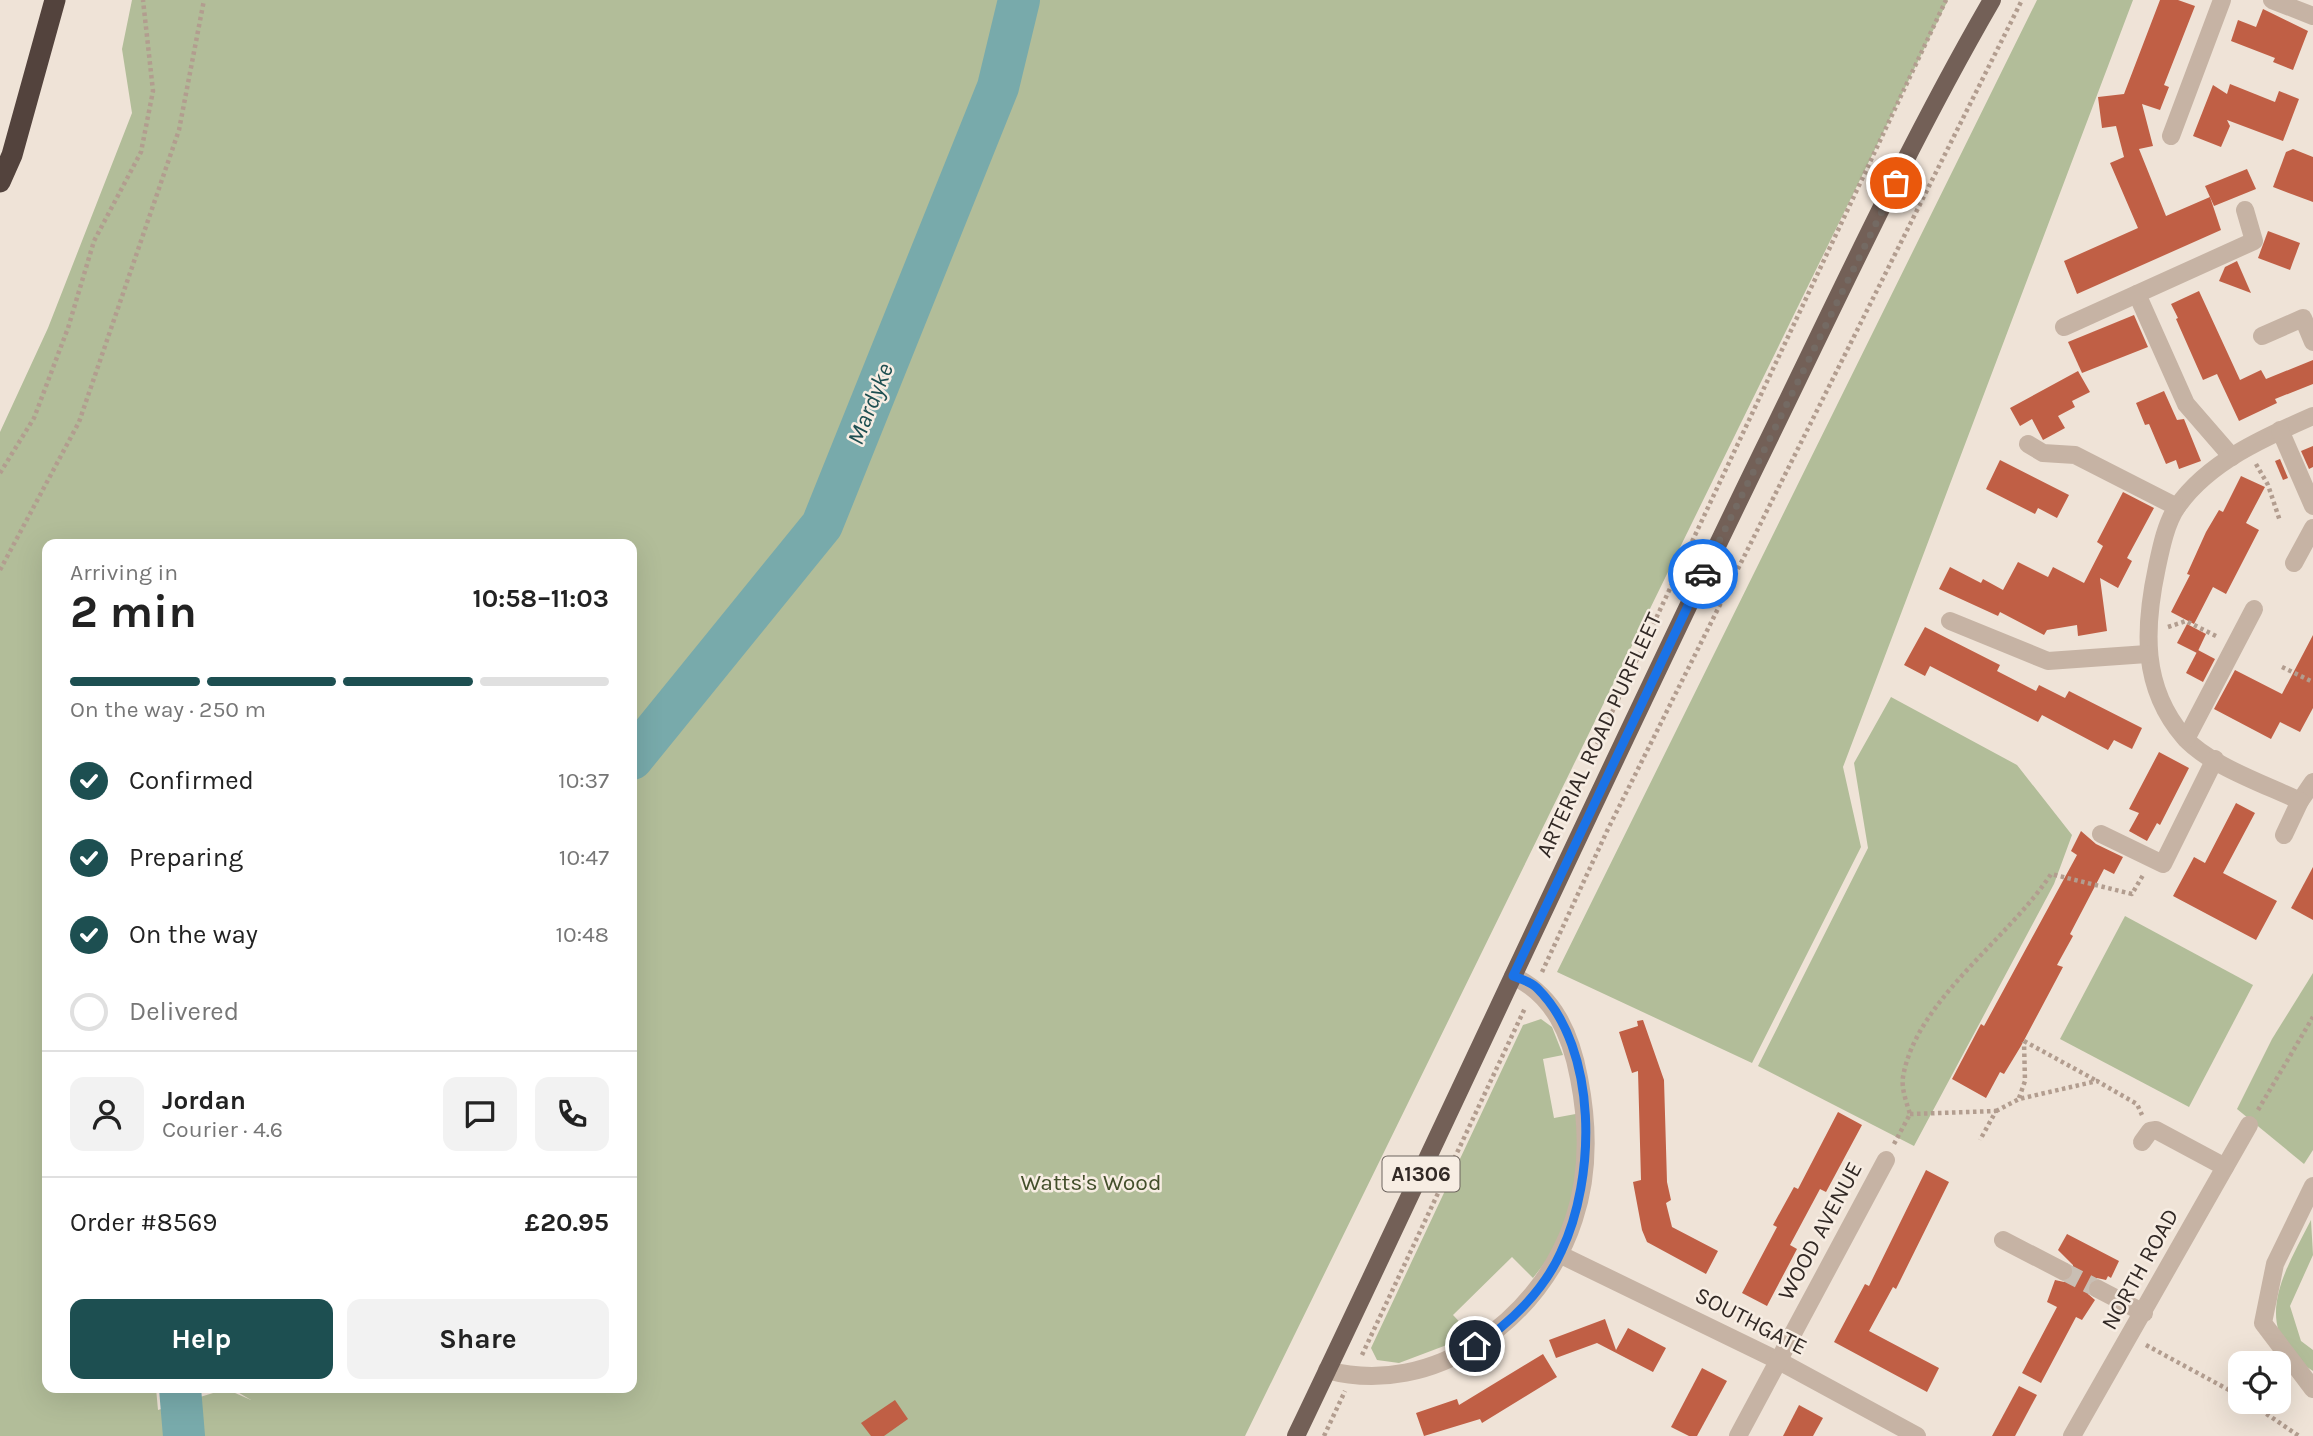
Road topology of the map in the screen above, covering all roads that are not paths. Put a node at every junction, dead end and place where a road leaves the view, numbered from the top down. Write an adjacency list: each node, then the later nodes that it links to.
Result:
1 (55, 0): 9 (highway)
2 (1979, 0): 7 (main road, ARTERIAL ROAD PURFLEET / A1306)
3 (1992, 0): 7 (main road, ARTERIAL ROAD PURFLEET / A1306)
4 (2222, 0): 8 (street)
5 (2272, 0): 6 (street)
6 (2313, 16)
7 (1957, 60): 32 (main road, ARTERIAL ROAD PURFLEET / A1306)
8 (2171, 136)
9 (0, 183)
10 (2245, 210): 11 (street)
11 (2137, 294): 12 (street); 18 (street)
12 (2064, 327)
13 (2262, 336): 14 (street)
14 (2313, 342)
15 (2313, 416): 16 (street)
16 (2280, 430): 18 (street); 19 (street)
17 (2028, 444): 20 (street)
18 (2239, 453): 20 (street)
19 (2313, 506)
20 (2177, 507): 25 (street)
21 (2313, 528): 22 (street)
22 (2294, 564)
23 (2254, 609): 26 (street)
24 (1950, 621): 25 (street)
25 (2147, 654): 26 (street)
26 (2186, 739): 27 (street)
27 (2215, 759): 29 (street); 30 (street)
28 (2313, 782): 29 (street)
29 (2300, 801): 31 (street)
30 (2101, 834)
31 (2284, 835)
32 (1513, 976): 39 (street); 44 (main road, ARTERIAL ROAD PURFLEET / A1306)
33 (2249, 1125): 36 (street, NORTH ROAD)
34 (2146, 1136): 36 (street)
35 (1886, 1160): 43 (street, WOOD AVENUE)
36 (2225, 1167): 42 (street, NORTH ROAD)
37 (2313, 1186): 45 (street)
38 (2003, 1240): 40 (street)
39 (1560, 1255): 43 (street, SOUTHGATE); 44 (street)
40 (2063, 1271)
41 (2098, 1289): 42 (street)
42 (2144, 1313): 49 (street, NORTH ROAD)
43 (1779, 1361): 47 (street, WOOD AVENUE); 48 (street, SOUTHGATE)
44 (1327, 1370): 46 (main road, ARTERIAL ROAD PURFLEET / A1306)
45 (2313, 1389)
46 (1296, 1436)
47 (1738, 1436)
48 (1917, 1436)
49 (2072, 1436)

